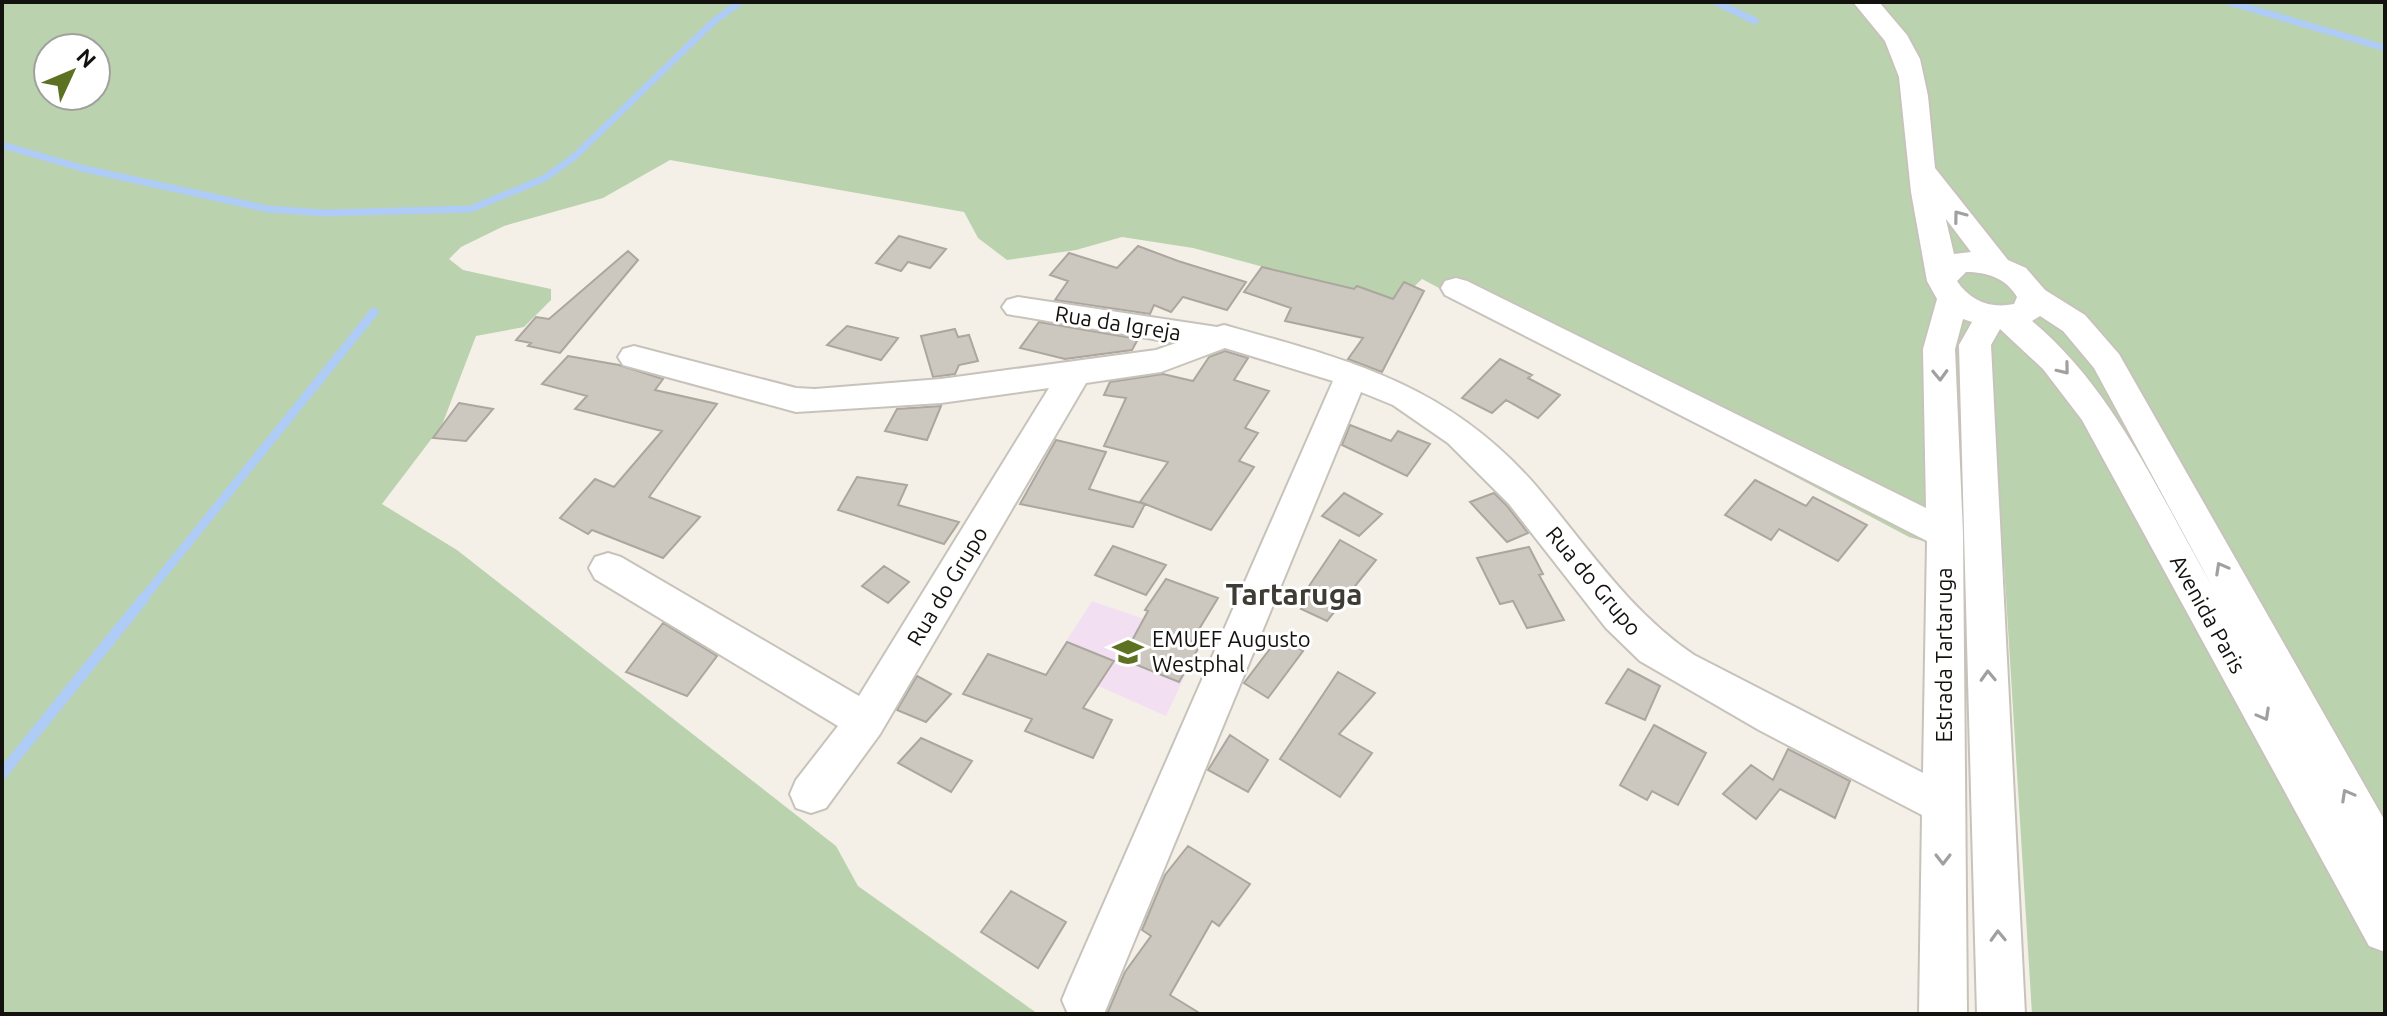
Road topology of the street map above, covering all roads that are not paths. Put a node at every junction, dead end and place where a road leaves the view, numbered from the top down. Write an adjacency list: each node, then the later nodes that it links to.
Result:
1 (1865, 2): 2 (street, Estrada Tartaruga)
2 (1921, 166): 3 (street, one-way to 2); 4 (street, Estrada Tartaruga)
3 (1997, 266): 4 (street); 7 (street)
4 (1948, 286): 7 (street); 12 (street, Estrada Tartaruga, one-way to 12)
5 (1456, 288): 12 (street)
6 (1018, 307): 8 (street, Rua da Igreja)
7 (2010, 310): 17 (street, Avenida Paris, one-way to 7); 18 (street, Avenida Paris, one-way to 18); 21 (street, Estrada Tartaruga, one-way to 7)
8 (1217, 338): 10 (street); 11 (street, Rua do Grupo)
9 (634, 357): 10 (street)
10 (1075, 373): 14 (street, Rua do Grupo)
11 (1352, 375): 16 (street, Rua do Grupo); 19 (street)
12 (1945, 534): 16 (street, Estrada Tartaruga)
13 (608, 568): 14 (street)
14 (866, 721): 15 (street, Rua do Grupo)
15 (811, 794)
16 (1943, 804): 20 (street, Estrada Tartaruga, one-way to 20)
17 (2385, 863)
18 (2385, 930)
19 (1086, 1000)
20 (1943, 1014)
21 (2001, 1014)

